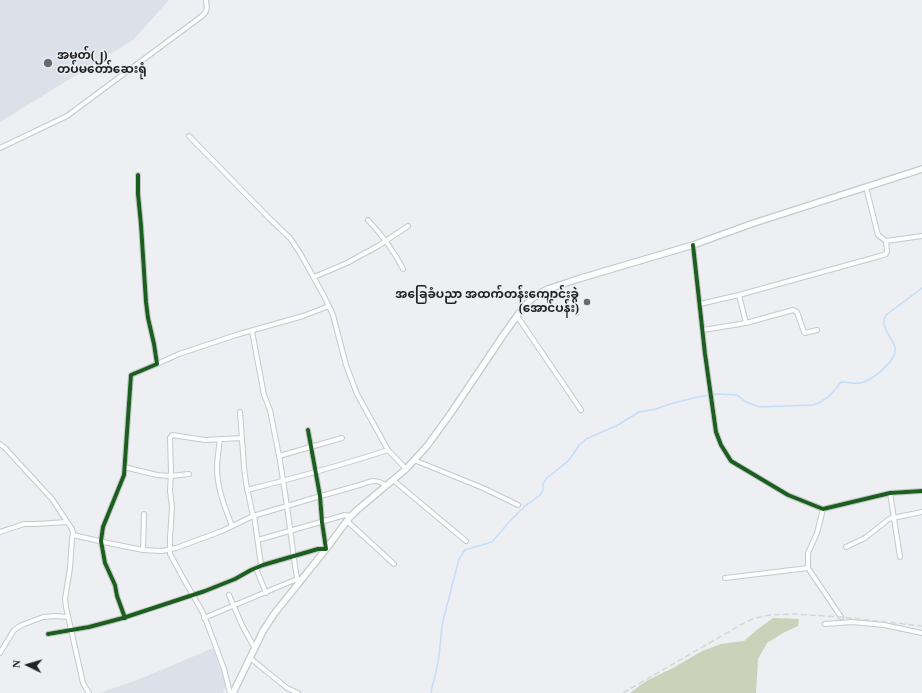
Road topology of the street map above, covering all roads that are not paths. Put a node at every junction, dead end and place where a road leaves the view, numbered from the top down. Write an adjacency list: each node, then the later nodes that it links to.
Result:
1 (206, 0): 3 (street)
2 (189, 136): 14 (street)
3 (0, 148)
4 (922, 169): 6 (main road)
5 (138, 175): 23 (street)
6 (866, 187): 11 (street); 12 (main road)
7 (368, 220): 10 (street)
8 (408, 226): 10 (street)
9 (922, 236): 11 (street)
10 (386, 241): 13 (street); 14 (street)
11 (886, 241): 15 (street)
12 (693, 245): 16 (street); 18 (main road)
13 (403, 269)
14 (314, 278): 17 (street)
15 (739, 295): 16 (street); 19 (street)
16 (700, 304): 20 (street)
17 (329, 306): 22 (street); 32 (street)
18 (517, 316): 24 (street); 34 (main road)
19 (746, 323): 20 (street); 21 (street)
20 (703, 330): 49 (street)
21 (817, 330)
22 (252, 331): 23 (street); 33 (street)
23 (156, 364): 35 (street)
24 (581, 410)
25 (240, 412): 27 (street)
26 (308, 430): 31 (street)
27 (242, 438): 29 (street); 43 (street)
28 (342, 438): 31 (street)
29 (220, 439): 39 (street); 57 (street)
30 (0, 444): 55 (street)
31 (312, 446): 33 (street); 37 (street)
32 (388, 450): 36 (street); 37 (street)
33 (279, 456): 41 (street)
34 (414, 460): 36 (main road); 47 (street)
35 (124, 467): 39 (street); 62 (street)
36 (406, 469): 40 (main road)
37 (316, 472): 41 (street); 46 (street)
38 (189, 474): 39 (street)
39 (171, 476): 67 (street)
40 (392, 480): 42 (main road); 63 (street)
41 (283, 481): 43 (street); 48 (street)
42 (386, 485): 46 (street); 54 (main road)
43 (247, 490): 52 (street)
44 (922, 491): 45 (street)
45 (890, 493): 49 (street); 53 (street)
46 (320, 496): 48 (street); 56 (street)
47 (518, 505)
48 (288, 506): 52 (street); 58 (street)
49 (823, 509): 73 (street)
50 (922, 512): 53 (street)
51 (144, 514): 66 (street)
52 (254, 516): 57 (street); 61 (street)
53 (893, 518): 64 (street); 69 (street)
54 (348, 519): 56 (street); 65 (main road); 70 (street)
55 (68, 522): 59 (street); 60 (street)
56 (322, 522): 58 (street); 65 (street)
57 (232, 526): 67 (street)
58 (290, 530): 61 (street); 68 (street)
59 (0, 532)
60 (73, 535): 62 (street); 80 (street)
61 (258, 540): 71 (street)
62 (101, 541): 66 (street); 81 (street)
63 (466, 541)
64 (846, 547)
65 (326, 549): 68 (street); 75 (main road)
66 (143, 550): 67 (street)
67 (170, 550): 77 (street)
68 (294, 555): 71 (street); 75 (street)
69 (900, 557)
70 (394, 564)
71 (262, 566): 72 (street)
72 (256, 568): 76 (street); 77 (street)
73 (808, 568): 74 (street); 83 (street)
74 (725, 578)
75 (298, 581): 76 (street); 88 (main road)
76 (266, 593): 79 (street)
77 (192, 595): 81 (street); 82 (street)
78 (229, 595): 79 (street)
79 (234, 606): 82 (street); 88 (street)
80 (68, 617): 85 (street); 89 (street)
81 (125, 618): 85 (street)
82 (204, 618): 92 (street)
83 (841, 618)
84 (824, 624): 86 (street)
85 (71, 630): 87 (street); 91 (street)
86 (922, 633)
87 (48, 634)
88 (255, 648): 90 (main road)
89 (0, 653)
90 (250, 658): 92 (main road); 93 (street)
91 (89, 693)
92 (231, 693)
93 (298, 693)

